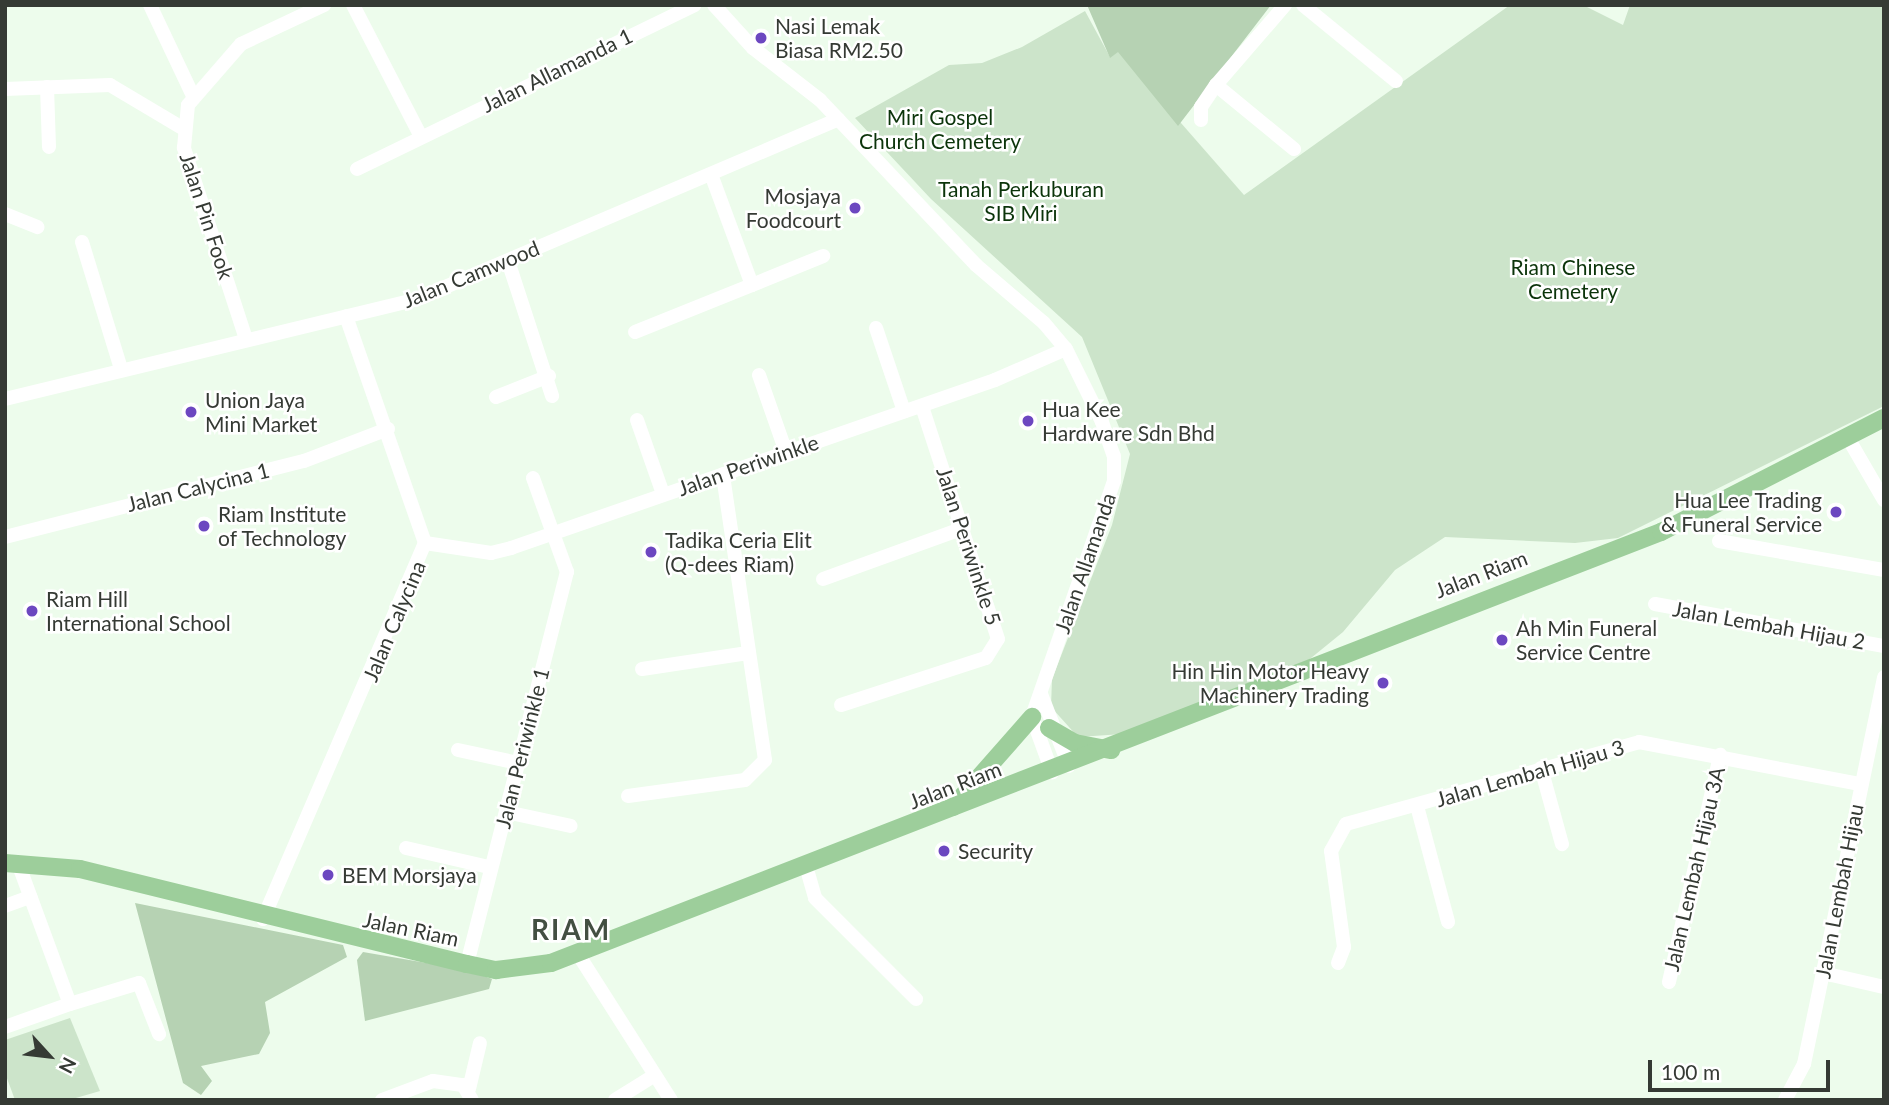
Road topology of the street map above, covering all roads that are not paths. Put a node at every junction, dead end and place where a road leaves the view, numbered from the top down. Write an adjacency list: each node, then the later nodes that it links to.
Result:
1 (150, 5): 12 (street)
2 (324, 5): 12 (street, Jalan Pin Fook)
3 (352, 5): 16 (street)
4 (694, 5): 16 (street, Jalan Allamanda 1)
5 (714, 5): 13 (street, Jalan Allamanda)
6 (1285, 5): 9 (street)
7 (1303, 5): 8 (street)
8 (1396, 80)
9 (1216, 85): 14 (street); 18 (street)
10 (47, 88): 11 (street); 15 (street); 17 (street)
11 (5, 89)
12 (193, 96): 15 (street, Jalan Pin Fook)
13 (838, 119): 20 (street, Jalan Camwood); 31 (street, Jalan Allamanda)
14 (1200, 120)
15 (184, 129): 30 (street, Jalan Pin Fook)
16 (421, 137): 19 (street, Jalan Allamanda 1)
17 (49, 147)
18 (1294, 149)
19 (357, 169)
20 (711, 174): 25 (street, Jalan Camwood); 26 (street)
21 (5, 214): 22 (street)
22 (37, 227)
23 (82, 242): 32 (street)
24 (823, 256): 26 (street)
25 (508, 261): 27 (street, Jalan Camwood); 34 (street)
26 (752, 285): 29 (street)
27 (346, 316): 30 (street, Jalan Camwood); 42 (street, Jalan Calycina)
28 (876, 328): 39 (street)
29 (635, 332)
30 (245, 336): 32 (street, Jalan Camwood)
31 (1066, 349): 38 (street, Jalan Periwinkle); 61 (street, Jalan Allamanda)
32 (121, 369): 37 (street, Jalan Camwood)
33 (759, 375): 44 (street)
34 (550, 376): 35 (street); 36 (street)
35 (552, 396)
36 (496, 397)
37 (5, 399)
38 (922, 406): 39 (street, Jalan Periwinkle); 49 (street, Jalan Periwinkle 5)
39 (904, 411): 44 (street, Jalan Periwinkle)
40 (1884, 418): 43 (main road, Jalan Riam)
41 (637, 420): 47 (street)
42 (388, 429): 51 (street, Jalan Calycina 1); 53 (street, Jalan Calycina)
43 (1849, 438): 48 (street); 66 (main road, Jalan Riam)
44 (786, 452): 45 (street, Jalan Periwinkle)
45 (723, 474): 47 (street, Jalan Periwinkle); 58 (street)
46 (533, 478): 50 (street, Jalan Periwinkle 1)
47 (663, 494): 50 (street, Jalan Periwinkle)
48 (1884, 500)
49 (964, 528): 55 (street); 62 (street, Jalan Periwinkle 5)
50 (550, 534): 53 (street, Jalan Periwinkle); 68 (street, Jalan Periwinkle 1)
51 (5, 537)
52 (1719, 541): 54 (street)
53 (425, 543): 84 (street, Jalan Calycina)
54 (1884, 570)
55 (823, 579)
56 (1655, 604): 57 (street, Jalan Lembah Hijau 2)
57 (1884, 646)
58 (748, 653): 59 (street); 72 (street)
59 (642, 669)
60 (1884, 677): 71 (street, Jalan Lembah Hijau)
61 (1041, 690): 63 (street, Jalan Allamanda); 64 (street)
62 (841, 705)
63 (1032, 717): 70 (street); 75 (main road)
64 (1049, 728): 66 (main road); 70 (street)
65 (458, 750): 68 (street)
66 (1111, 750): 70 (main road, Jalan Riam)
67 (1720, 755): 69 (street, Jalan Lembah Hijau 3); 71 (street, Jalan Lembah Hijau 3); 90 (street, Jalan Lembah Hijau 3A)
68 (518, 763): 74 (street, Jalan Periwinkle 1)
69 (1541, 768): 73 (street, Jalan Lembah Hijau 3); 77 (street)
70 (1061, 769): 75 (main road, Jalan Riam)
71 (1859, 784): 89 (street, Jalan Lembah Hijau)
72 (628, 796)
73 (1417, 806): 85 (street); 87 (street, Jalan Lembah Hijau 3)
74 (506, 812): 76 (street); 81 (street, Jalan Periwinkle 1)
75 (948, 812): 80 (main road, Jalan Riam)
76 (571, 826)
77 (1562, 844)
78 (406, 848): 81 (street)
79 (12, 863): 82 (street); 84 (main road, Jalan Riam)
80 (806, 866): 86 (main road, Jalan Riam); 92 (street)
81 (489, 867): 88 (street, Jalan Periwinkle 1)
82 (30, 897): 83 (street); 93 (street)
83 (5, 906)
84 (262, 919): 88 (main road, Jalan Riam)
85 (1448, 922)
86 (578, 954): 88 (main road, Jalan Riam); 97 (street)
87 (1338, 963)
88 (467, 964)
89 (1823, 973): 91 (street); 102 (street, Jalan Lembah Hijau)
90 (1669, 982)
91 (1884, 986)
92 (916, 999)
93 (70, 1004): 94 (street); 95 (street)
94 (5, 1027)
95 (159, 1034)
96 (480, 1043): 98 (street)
97 (655, 1074): 100 (street); 101 (street)
98 (470, 1094): 99 (street)
99 (382, 1100)
100 (615, 1100)
101 (671, 1100)
102 (1785, 1100)

